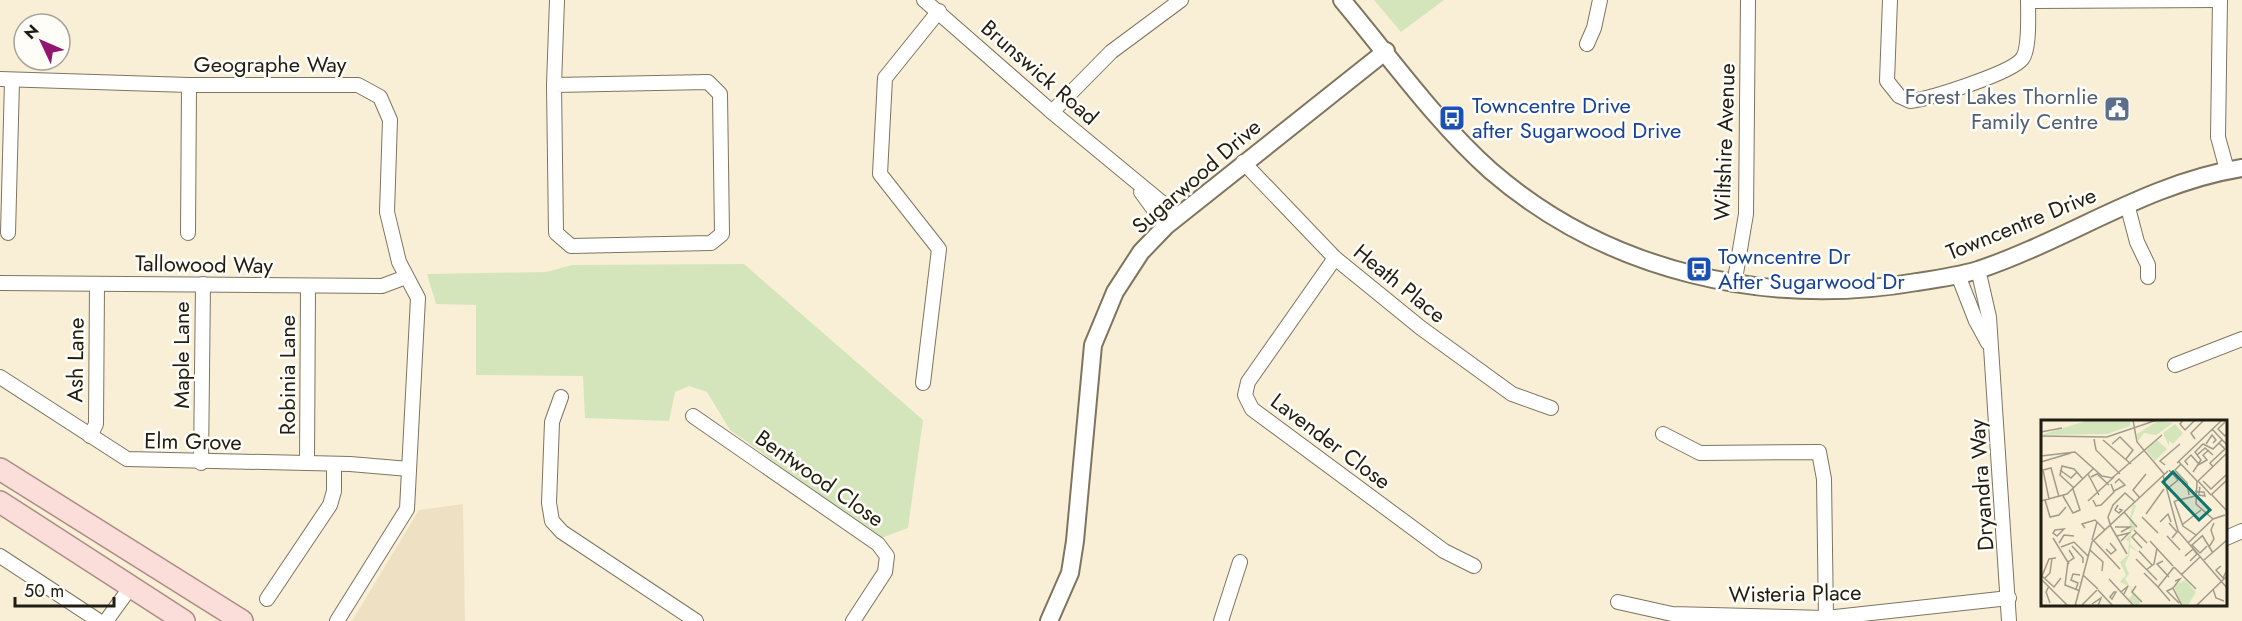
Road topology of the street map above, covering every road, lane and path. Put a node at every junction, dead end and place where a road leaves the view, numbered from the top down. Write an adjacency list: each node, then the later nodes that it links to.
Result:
1 (557, 0): 15 (street)
2 (924, 0): 10 (street, Brunswick Road)
3 (1181, 0): 16 (street)
4 (1342, 0): 12 (street, Towncentre Drive)
5 (1600, 0): 11 (street)
6 (1748, 0): 31 (street, Wiltshire Avenue)
7 (1890, 0): 9 (street)
8 (2219, 0): 9 (street); 18 (street)
9 (2028, 1)
10 (939, 11): 16 (street, Brunswick Road); 37 (street)
11 (1587, 44)
12 (1386, 51): 17 (street, Sugarwood Drive); 31 (street, Towncentre Drive)
13 (6, 80): 14 (street, Geographe Way); 21 (street)
14 (189, 85): 22 (street); 26 (street, Geographe Way)
15 (554, 85): 15 (street)
16 (1052, 112): 20 (street, Brunswick Road)
17 (1243, 162): 20 (street, Sugarwood Drive); 23 (street, Heath Place)
18 (2235, 169): 19 (street, Towncentre Drive)
19 (2127, 204): 24 (street, Towncentre Drive); 27 (street)
20 (1172, 221): 68 (street, Sugarwood Drive)
21 (8, 233)
22 (188, 233)
23 (1335, 258): 39 (street, Heath Place); 54 (street, Lavender Close)
24 (1978, 269): 25 (street, Towncentre Drive); 34 (street, Dryandra Way)
25 (1958, 275): 31 (street, Towncentre Drive); 34 (street, Dryandra Way)
26 (406, 277): 32 (street, Tallowood Way); 47 (street, Geographe Way)
27 (2148, 277)
28 (0, 283): 29 (street, Tallowood Way)
29 (97, 284): 30 (street, Tallowood Way); 42 (street, Ash Lane)
30 (203, 284): 32 (street, Tallowood Way); 43 (street, Maple Lane)
31 (1734, 285)
32 (308, 286): 44 (street, Robinia Lane)
33 (2242, 339): 35 (street)
34 (1991, 347): 57 (street, Dryandra Way)
35 (2175, 365)
36 (0, 377): 42 (street, Elm Grove)
37 (923, 383)
38 (561, 397): 66 (street)
39 (1551, 408)
40 (693, 417): 67 (street, Bentwood Close)
41 (1663, 434): 60 (street)
42 (90, 436): 43 (street, Elm Grove)
43 (201, 463): 44 (street, Elm Grove)
44 (307, 463): 45 (street, Elm Grove)
45 (334, 464): 47 (street, Elm Grove); 58 (street)
46 (0, 469): 48 (main road)
47 (409, 469): 65 (street, Geographe Way)
48 (23, 484): 55 (main road); 64 (main road)
49 (0, 502): 55 (main road)
50 (2242, 531): 51 (street)
51 (2227, 538)
52 (0, 556): 61 (street)
53 (1240, 562): 69 (street)
54 (1474, 566)
55 (106, 571): 56 (main road)
56 (130, 588): 62 (street); 63 (main road)
57 (2009, 598): 60 (street, Wisteria Place); 70 (street, Dryandra Way)
58 (267, 599)
59 (1618, 602): 60 (street, Wisteria Place)
60 (1826, 618)
61 (99, 621)
62 (106, 621)
63 (184, 621)
64 (242, 621)
65 (337, 621)
66 (696, 621)
67 (853, 621)
68 (1049, 621)
69 (1221, 621)
70 (2009, 621)

